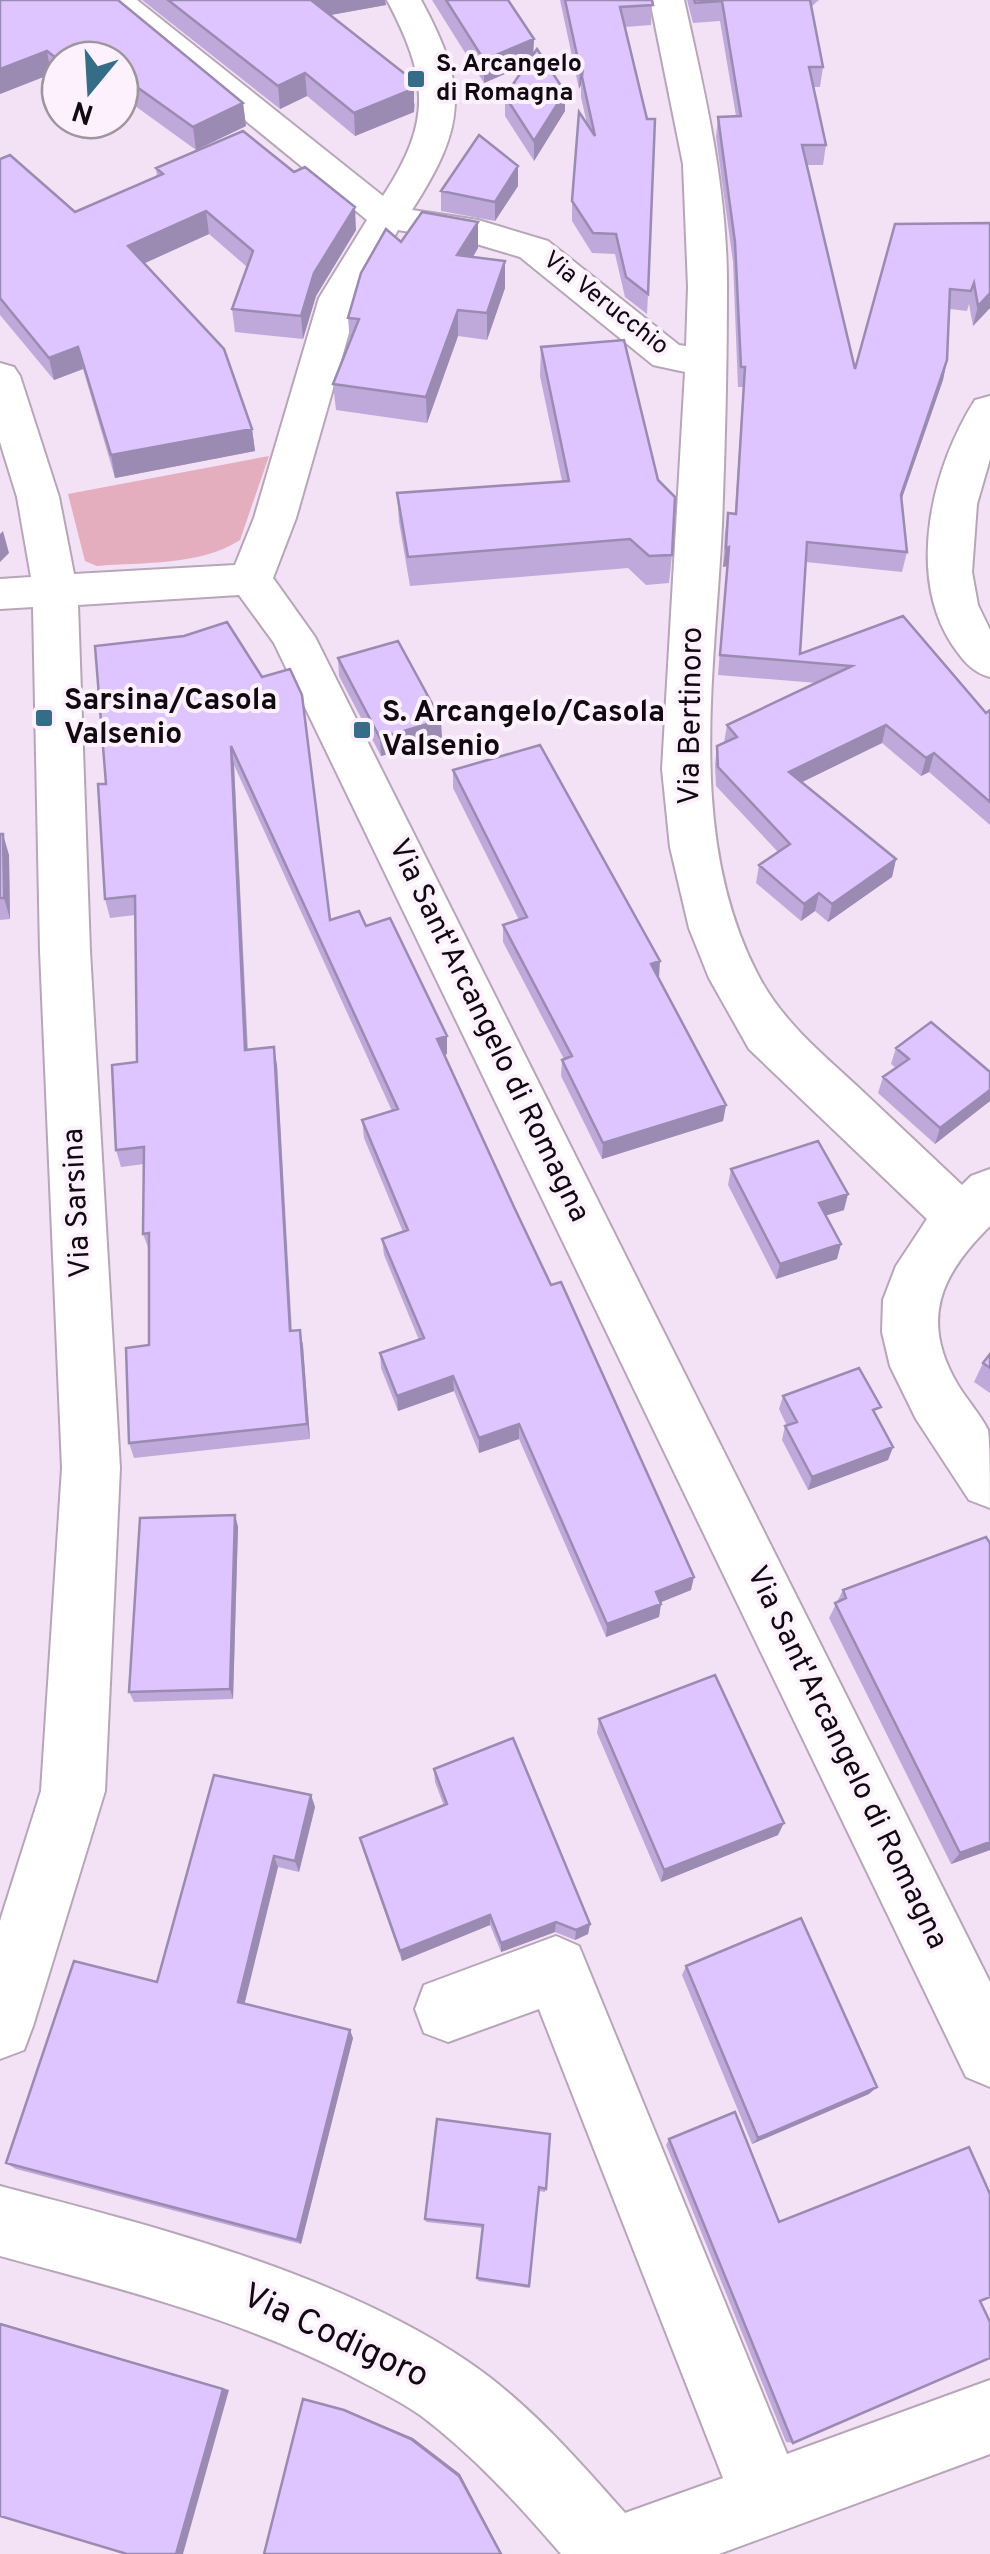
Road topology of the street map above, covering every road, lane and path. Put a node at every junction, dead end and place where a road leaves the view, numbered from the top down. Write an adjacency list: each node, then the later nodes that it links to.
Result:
1 (115, 0): 4 (street)
2 (404, 0): 4 (street)
3 (667, 0): 5 (street, Via Bertinoro)
4 (386, 217): 5 (street, Via Verucchio); 8 (street)
5 (708, 363): 12 (street, Via Bertinoro)
6 (0, 376): 9 (street, Via Sarsina)
7 (990, 410): 11 (street)
8 (251, 579): 9 (street); 16 (street, Via Sant'Arcangelo di Romagna)
9 (55, 590): 10 (street); 15 (street, Via Sarsina)
10 (0, 594)
11 (990, 661)
12 (975, 1204): 13 (street)
13 (990, 1481)
14 (448, 2009): 19 (street)
15 (0, 2026)
16 (986, 2034)
17 (0, 2221): 20 (street, Via Codigoro)
18 (990, 2417): 19 (street, Via Codigoro)
19 (768, 2498): 20 (street, Via Codigoro)
20 (614, 2554)

